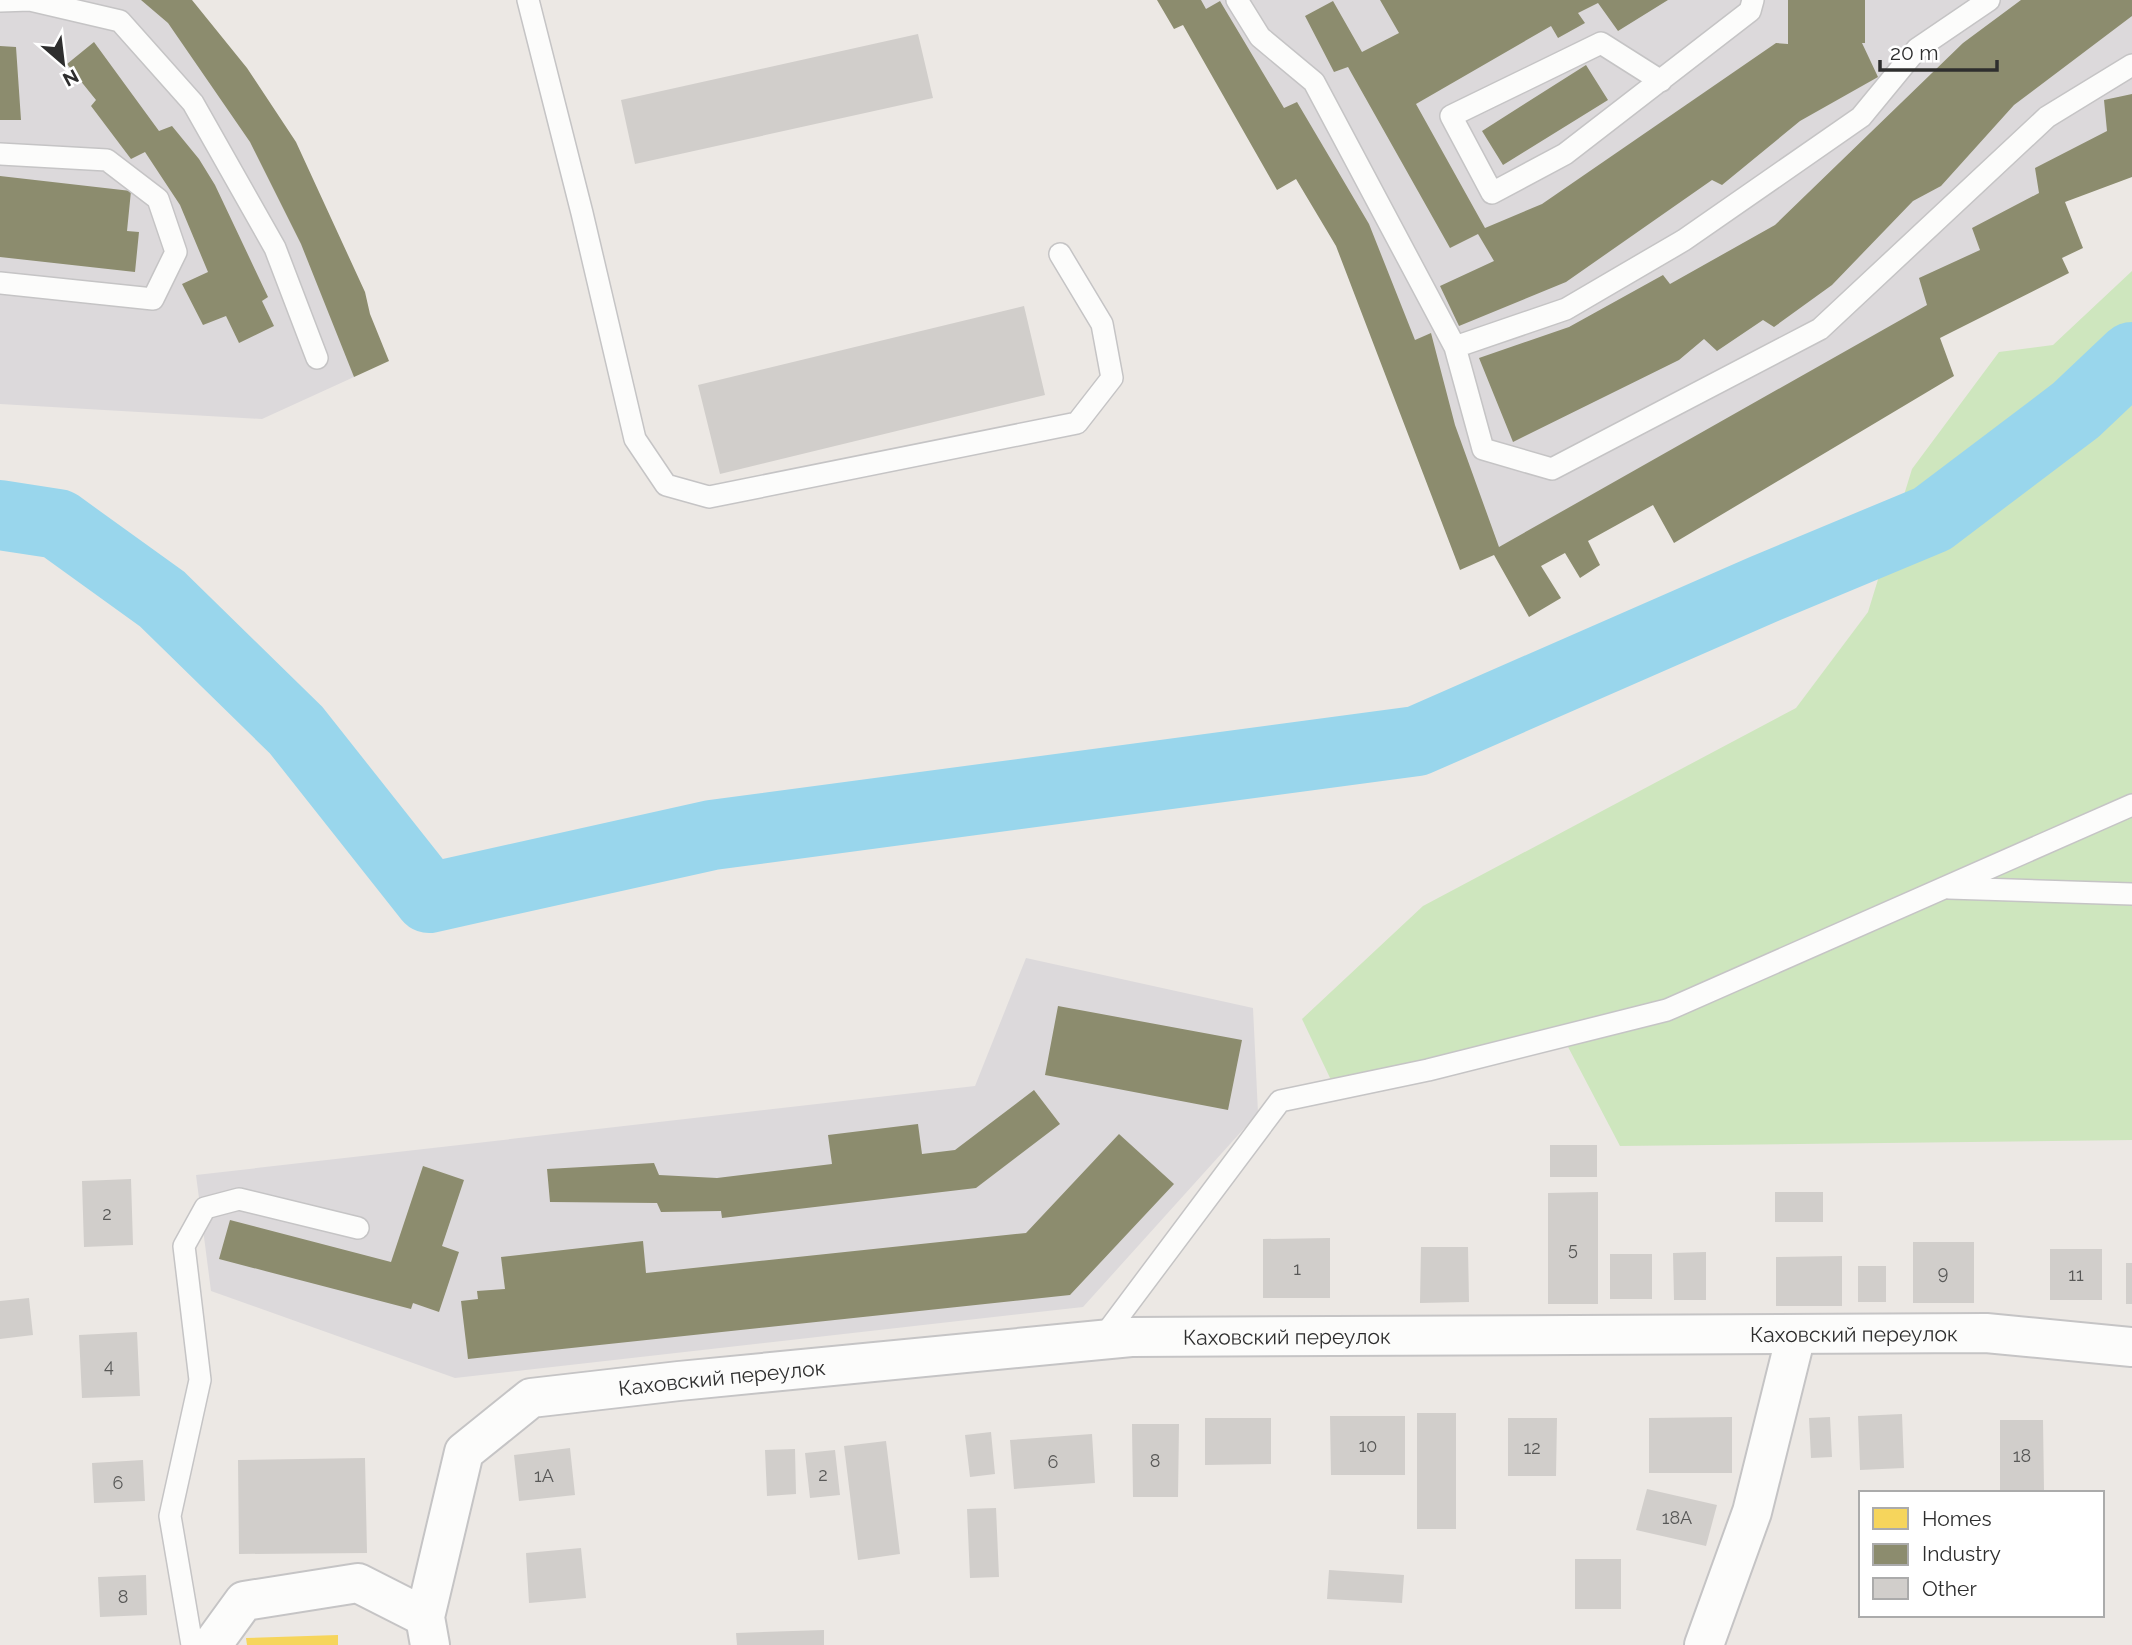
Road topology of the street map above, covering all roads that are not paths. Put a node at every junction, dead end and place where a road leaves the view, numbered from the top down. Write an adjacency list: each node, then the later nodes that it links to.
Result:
1 (528, 0): 9 (lane)
2 (1237, 0): 11 (lane)
3 (1753, 0): 7 (lane)
4 (1989, 0): 11 (lane)
5 (0, 1): 12 (lane)
6 (2132, 65): 11 (lane)
7 (1661, 80): 7 (lane)
8 (0, 154): 10 (lane)
9 (1060, 254)
10 (0, 283)
11 (1455, 347)
12 (317, 358)
13 (2132, 805): 14 (lane)
14 (1944, 888): 15 (lane); 18 (lane)
15 (2132, 894)
16 (358, 1228): 21 (lane)
17 (1796, 1335): 18 (street, Каховский переулок); 19 (street, Каховский переулок); 23 (street)
18 (1101, 1340): 20 (street, Каховский переулок)
19 (2132, 1348)
20 (427, 1631): 22 (street)
21 (192, 1645)
22 (212, 1645)
23 (1704, 1645)

